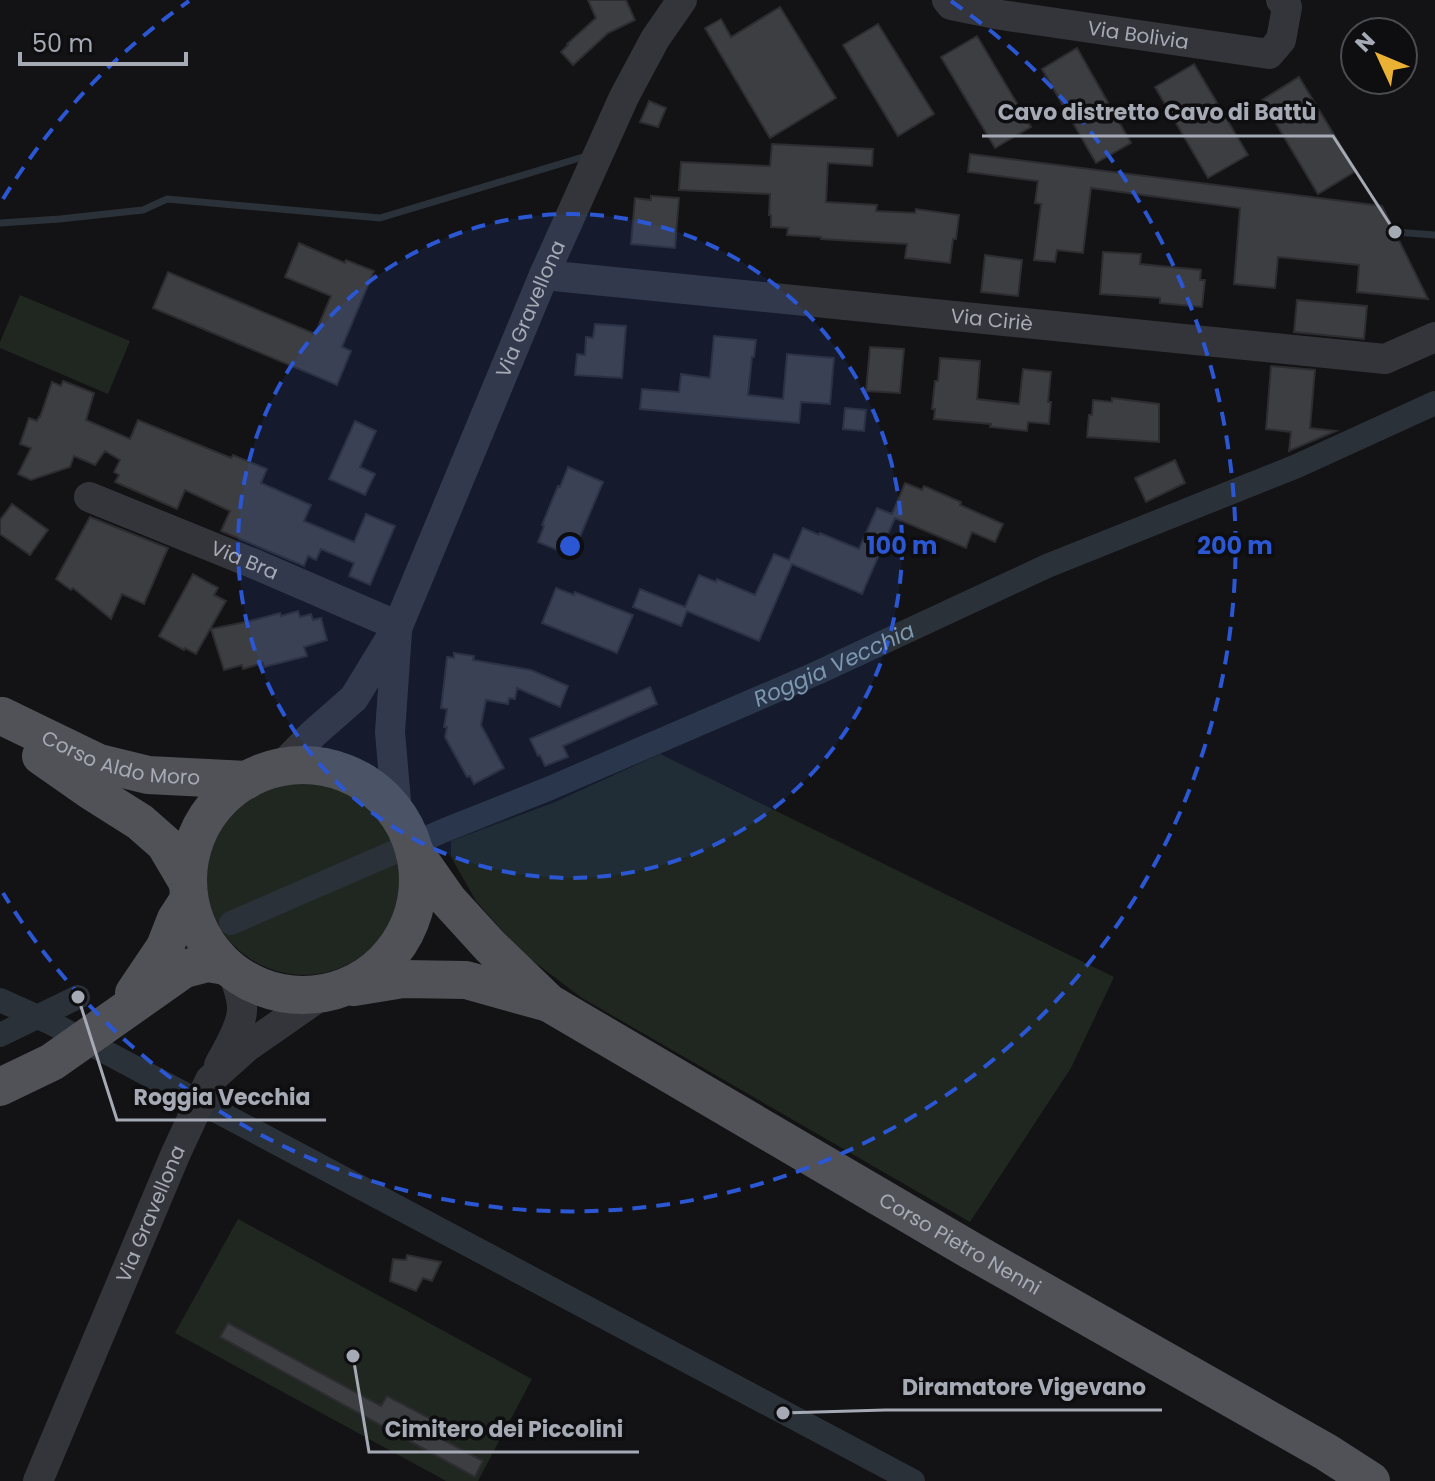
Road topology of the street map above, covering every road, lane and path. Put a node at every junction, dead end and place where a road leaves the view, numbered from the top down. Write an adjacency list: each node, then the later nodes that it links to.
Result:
1 (682, 0): 5 (street, Via Gravellona)
2 (947, 0): 4 (street, Via Bolivia)
3 (1281, 0): 4 (street, Via Bolivia)
4 (1056, 12)
5 (544, 275): 6 (street, Via Ciriè); 8 (street, Via Gravellona)
6 (1435, 337)
7 (89, 497): 8 (street, Via Bra)
8 (398, 626): 10 (street, Via Gravellona); 11 (street, Via Gravellona)
9 (1, 715): 10 (main road, Corso Aldo Moro); 12 (main road, Corso Aldo Moro)
10 (264, 774): 11 (main road); 12 (main road)
11 (409, 837): 14 (main road); 15 (main road, Corso Pietro Nenni)
12 (188, 891): 13 (main road); 16 (main road)
13 (230, 969): 14 (main road); 16 (main road); 17 (street)
14 (331, 992): 15 (main road, Corso Pietro Nenni); 17 (street, Via Gravellona)
15 (549, 1003): 20 (main road, Corso Pietro Nenni)
16 (118, 1014): 18 (main road)
17 (210, 1081): 19 (street, Via Gravellona)
18 (0, 1087)
19 (38, 1481)
20 (1371, 1481)

